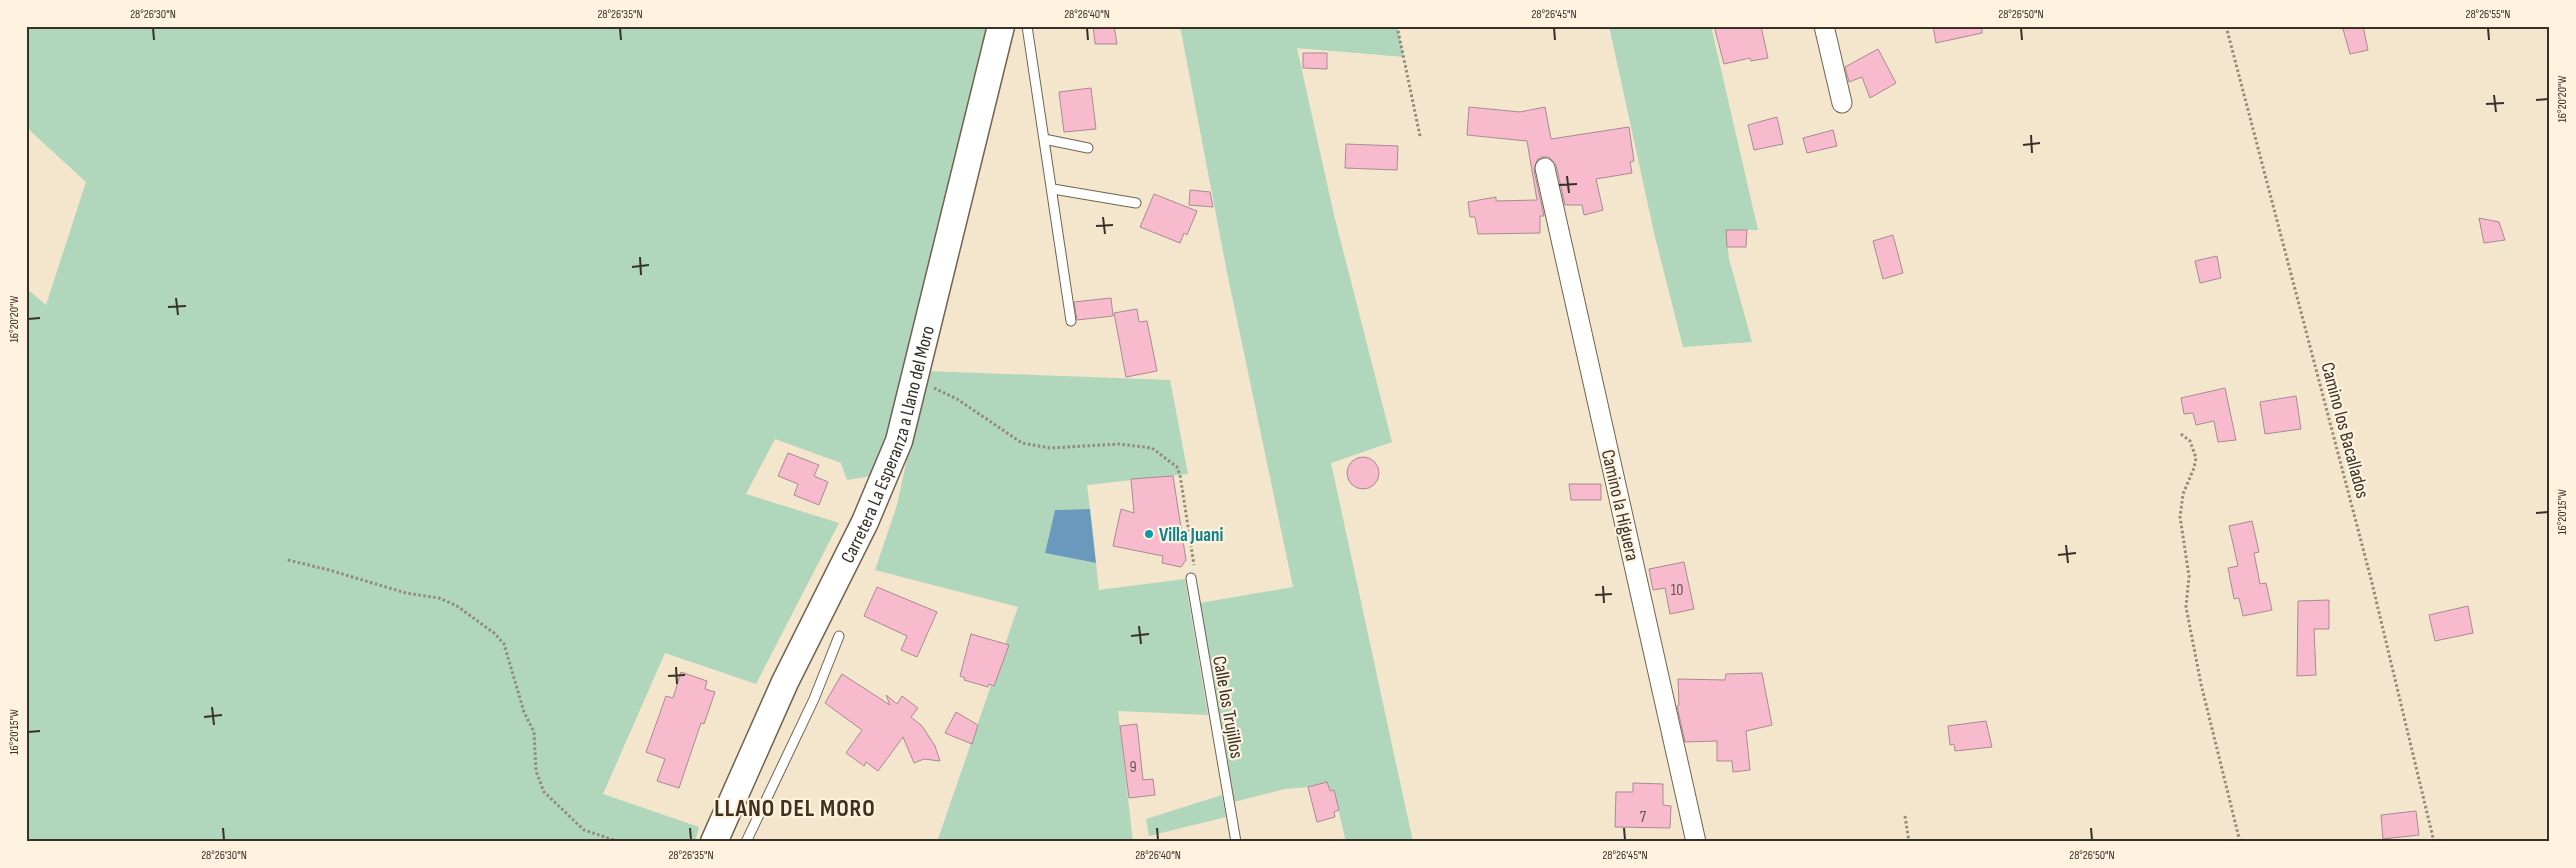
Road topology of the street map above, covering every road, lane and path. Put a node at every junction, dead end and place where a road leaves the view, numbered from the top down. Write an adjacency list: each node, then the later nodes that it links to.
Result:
1 (1001, 26): 14 (main road, Carretera La Esperanza a Llano del Moro)
2 (1027, 26): 8 (lane)
3 (1397, 26): 7 (path)
4 (1824, 26): 6 (street)
5 (2226, 26): 29 (path, Camino los Bacallados)
6 (1842, 103)
7 (1420, 136)
8 (1044, 139): 9 (lane); 11 (lane)
9 (1088, 148)
10 (1545, 168): 26 (street, Camino la Higuera)
11 (1052, 189): 12 (lane); 13 (lane)
12 (1136, 203)
13 (1072, 321)
14 (914, 382): 17 (path); 23 (main road, Carretera La Esperanza a Llano del Moro)
15 (2181, 434): 28 (path)
16 (1213, 537): 17 (path)
17 (1191, 540): 19 (path)
18 (288, 560): 22 (path)
19 (1191, 578): 25 (lane, Calle los Trujillos)
20 (839, 636): 24 (lane)
21 (1905, 816): 27 (path)
22 (620, 842)
23 (714, 842)
24 (746, 842)
25 (1236, 842)
26 (1696, 842)
27 (1908, 842)
28 (2240, 842)
29 (2434, 842)

